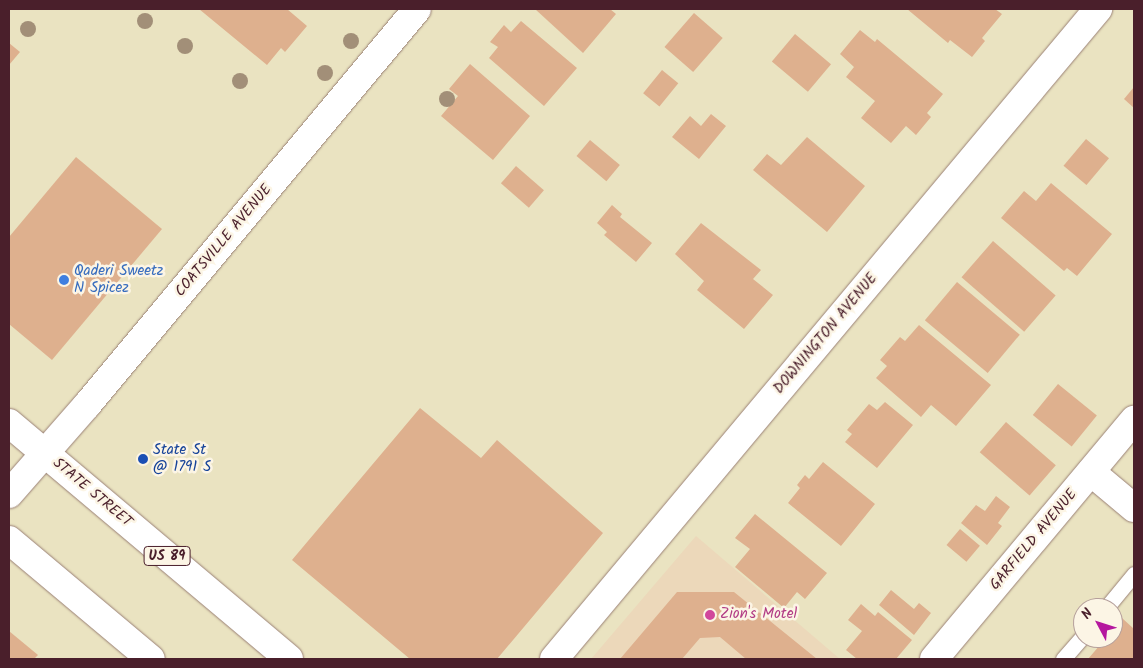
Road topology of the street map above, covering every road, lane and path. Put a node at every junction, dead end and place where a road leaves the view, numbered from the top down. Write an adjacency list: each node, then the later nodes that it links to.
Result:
1 (417, 9): 5 (street, COATSVILLE AVENUE)
2 (1098, 9): 15 (street, DOWNINGTON AVENUE)
3 (1134, 420): 6 (street, GARFIELD AVENUE)
4 (9, 423): 5 (street, STATE STREET / US 89)
5 (45, 453): 7 (street, COATSVILLE AVENUE); 14 (street, STATE STREET / US 89)
6 (1091, 472): 8 (street); 16 (street, GARFIELD AVENUE)
7 (9, 494)
8 (1134, 508)
9 (9, 540): 13 (street)
10 (1134, 574): 11 (lane)
11 (1114, 598)
12 (1073, 648): 17 (lane)
13 (151, 659)
14 (290, 659)
15 (554, 659)
16 (934, 659)
17 (1063, 659)

